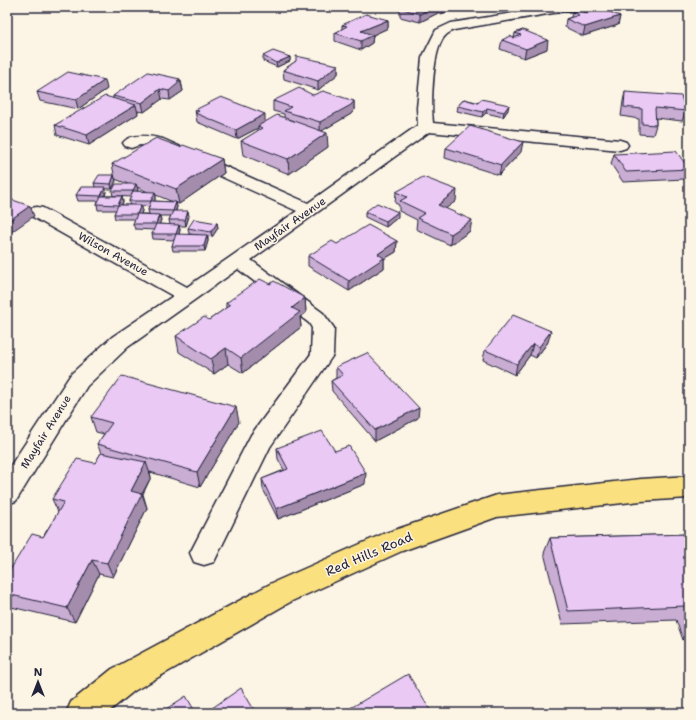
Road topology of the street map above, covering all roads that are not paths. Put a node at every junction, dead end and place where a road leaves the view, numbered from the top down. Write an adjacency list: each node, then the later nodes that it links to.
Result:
1 (571, 7): 2 (street)
2 (426, 127): 4 (street); 5 (street, Mayfair Avenue)
3 (131, 143): 5 (street)
4 (620, 145)
5 (310, 210): 7 (street, Mayfair Avenue)
6 (38, 212): 8 (street, Wilson Avenue)
7 (238, 260): 8 (street, Mayfair Avenue); 11 (street)
8 (188, 296): 10 (street, Mayfair Avenue)
9 (689, 487): 12 (main road, Red Hills Road)
10 (7, 494)
11 (204, 553)
12 (82, 713)

